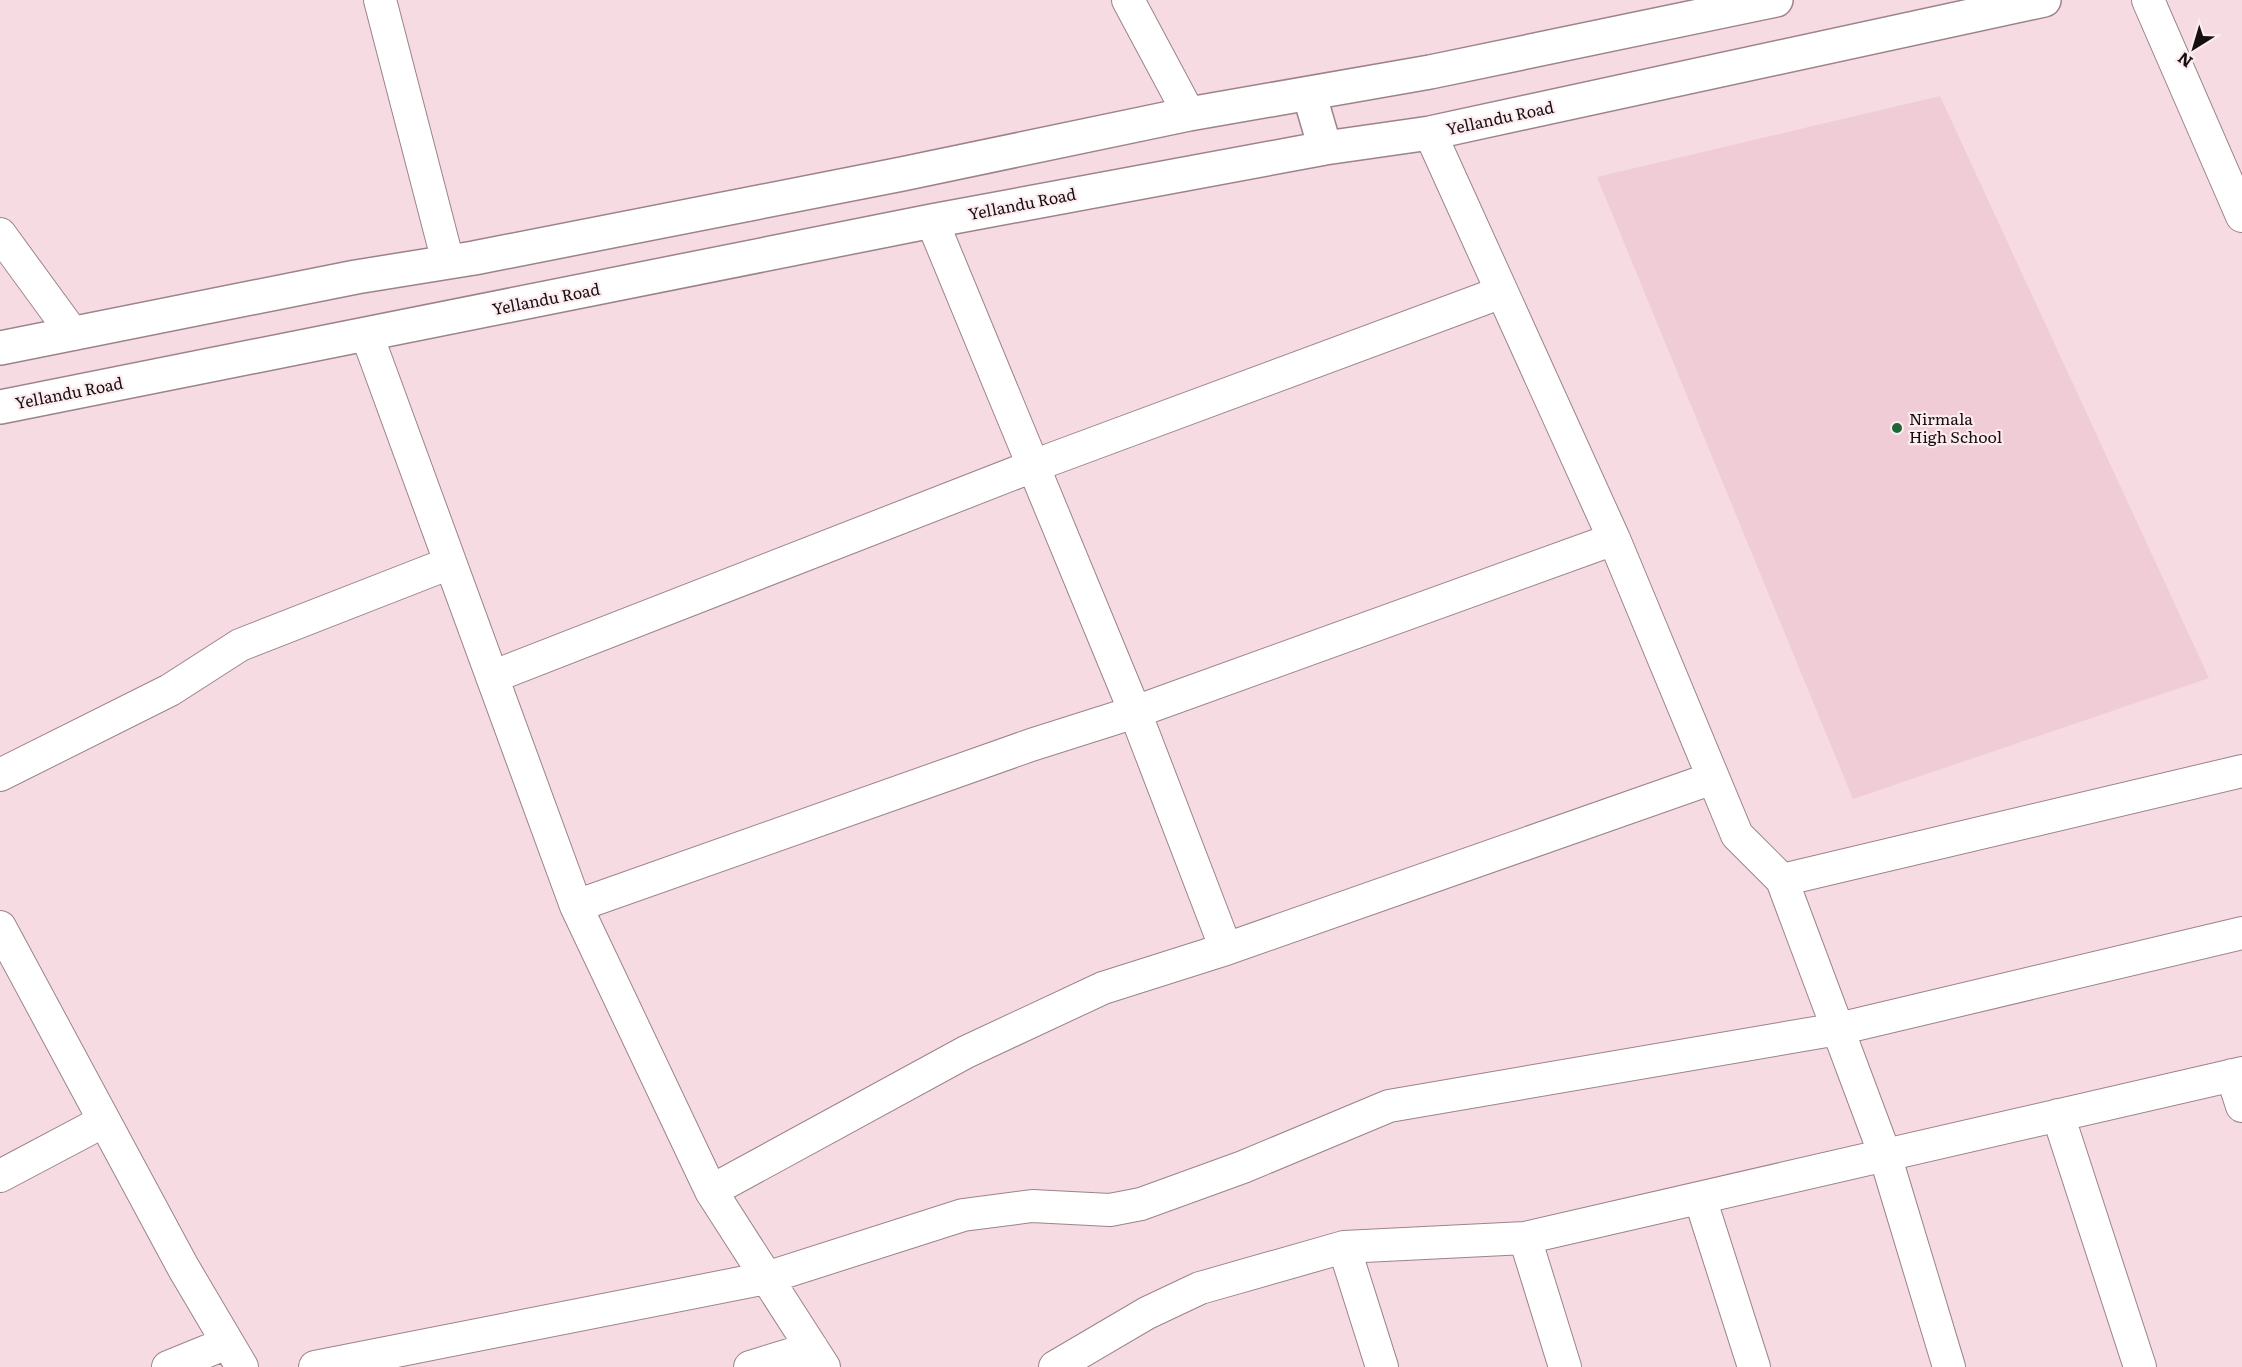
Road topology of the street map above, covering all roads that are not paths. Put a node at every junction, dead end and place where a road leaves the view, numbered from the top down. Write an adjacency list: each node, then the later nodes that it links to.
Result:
1 (380, 0): 13 (street)
2 (1128, 0): 7 (street)
3 (1776, 0): 6 (main road)
4 (2044, 0): 8 (main road, Yellandu Road)
5 (2148, 0): 10 (street)
6 (1309, 93): 7 (main road); 9 (main road)
7 (1189, 114): 13 (main road)
8 (1430, 133): 9 (main road, Yellandu Road); 14 (street)
9 (1325, 148): 11 (main road, Yellandu Road)
10 (2242, 216)
11 (932, 221): 16 (main road, Yellandu Road); 19 (street)
12 (0, 234): 15 (street)
13 (448, 262): 15 (main road)
14 (1502, 292): 19 (street); 20 (street)
15 (73, 334): 17 (main road)
16 (367, 335): 18 (main road, Yellandu Road); 21 (street)
17 (0, 348)
18 (0, 407)
19 (1033, 466): 22 (street); 23 (street)
20 (1614, 539): 23 (street); 26 (street)
21 (450, 563): 22 (street); 25 (street)
22 (492, 677): 28 (street)
23 (1134, 712): 28 (street); 31 (street)
24 (2242, 771): 27 (street)
25 (0, 775)
26 (1713, 778): 27 (street); 31 (street)
27 (1782, 880): 32 (street)
28 (576, 906): 39 (street)
29 (0, 927): 36 (street)
30 (2242, 933): 32 (street)
31 (1226, 949): 39 (street)
32 (1838, 1029): 37 (street); 43 (street)
33 (2237, 1074): 34 (street); 35 (street)
34 (2242, 1106)
35 (2058, 1115): 37 (street); 54 (street)
36 (104, 1122): 38 (street); 44 (street)
37 (1885, 1155): 40 (street); 53 (street)
38 (0, 1176)
39 (711, 1191): 43 (street)
40 (1700, 1198): 41 (street); 52 (street)
41 (1525, 1238): 42 (street); 51 (street)
42 (1344, 1247): 49 (street); 50 (street)
43 (766, 1278): 45 (street); 47 (street)
44 (235, 1355): 46 (street)
45 (818, 1357): 48 (street)
46 (168, 1367)
47 (315, 1367)
48 (750, 1367)
49 (1055, 1367)
50 (1382, 1367)
51 (1565, 1367)
52 (1754, 1367)
53 (1949, 1367)
54 (2140, 1367)

